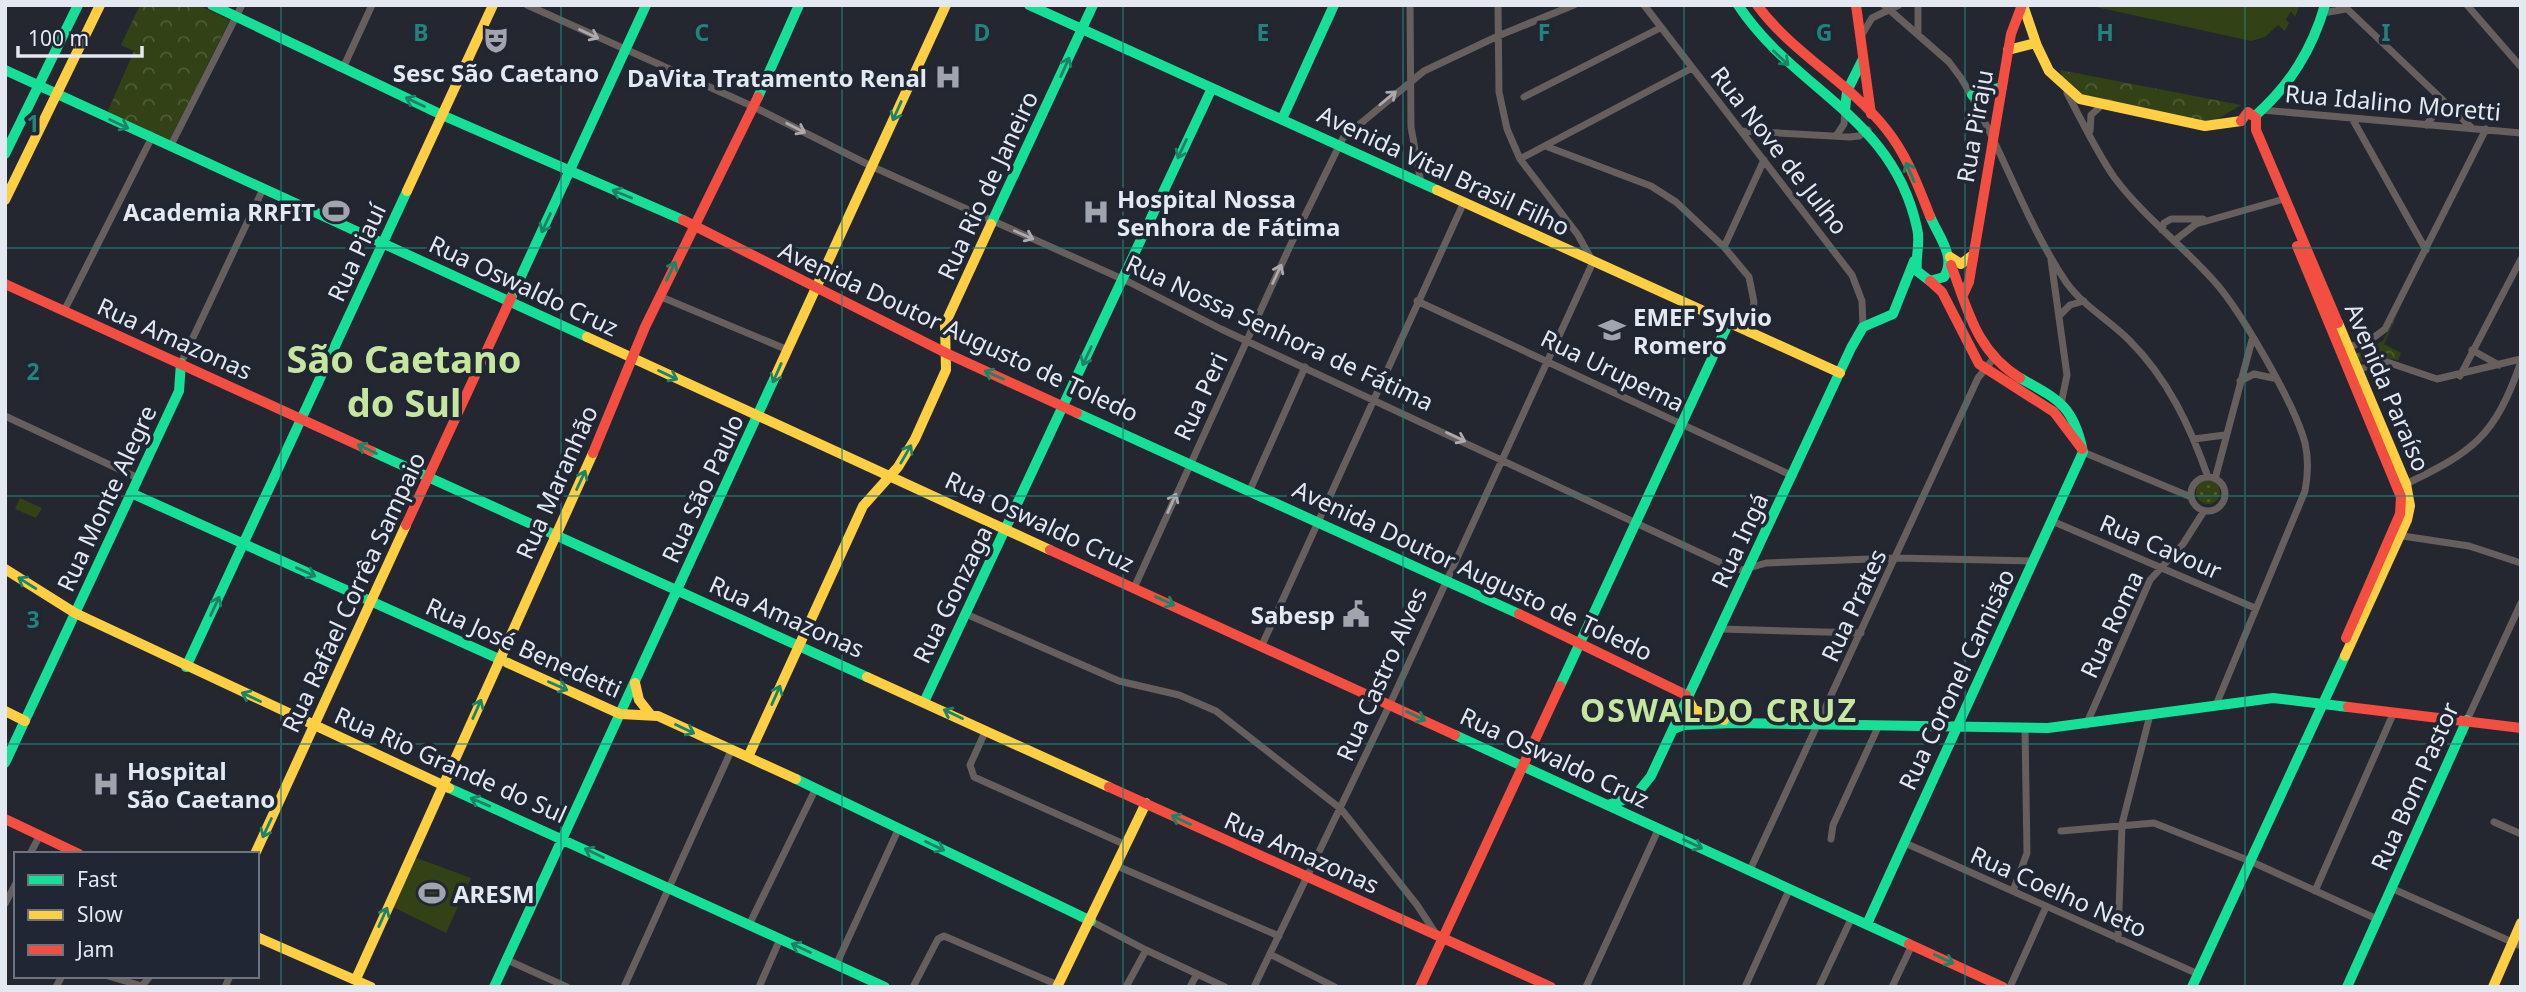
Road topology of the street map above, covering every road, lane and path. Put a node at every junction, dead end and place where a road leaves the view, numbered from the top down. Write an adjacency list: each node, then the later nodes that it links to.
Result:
1 (78, 5): 44 (street)
2 (100, 5): 49 (street)
3 (212, 5): 29 (street, Avenida Doutor Augusto de Toledo)
4 (242, 5): 29 (street)
5 (372, 5): 39 (street)
6 (493, 5): 57 (street, Rua Piauí)
7 (527, 5): 36 (street, Rua Nossa Senhora de Fátima, one-way to 36)
8 (646, 5): 36 (street, Rua Rafael Corrêa Sampaio)
9 (799, 5): 54 (street, Rua Maranhão)
10 (946, 5): 77 (street, Rua São Paulo, one-way to 77)
11 (1029, 5): 31 (street, Avenida Vital Brasil Filho)
12 (1093, 5): 31 (street, Rua Rio de Janeiro)
13 (1334, 5): 58 (street)
14 (1410, 5): 43 (street)
15 (1498, 5): 33 (street)
16 (1574, 5): 33 (street, Rua Peri)
17 (1644, 5): 30 (street, Rua Nove de Julho)
18 (1738, 5): 55 (street, one-way to 55)
19 (1757, 5): 47 (street)
20 (1856, 5): 34 (street)
21 (1899, 5): 26 (street)
22 (1918, 5): 32 (street)
23 (2022, 5): 35 (street); 37 (street, Rua Piraju)
24 (2467, 5): 28 (street)
25 (2345, 7): 27 (street); 52 (street)
26 (1887, 8): 32 (street); 34 (street)
27 (2324, 9): 59 (street)
28 (2474, 9): 41 (street)
29 (237, 17): 39 (street, Avenida Doutor Augusto de Toledo); 72 (street)
30 (1660, 28): 40 (street, Rua Nove de Julho); 51 (street)
31 (1082, 29): 46 (street, Avenida Vital Brasil Filho); 85 (street, Rua Rio de Janeiro, one-way to 31)
32 (1918, 34): 50 (street)
33 (1498, 36): 43 (street, Rua Peri); 75 (street)
34 (1861, 36): 38 (street)
35 (2035, 43): 37 (street); 48 (street)
36 (625, 50): 54 (street, Rua Nossa Senhora de Fátima); 78 (street, Rua Rafael Corrêa Sampaio)
37 (2008, 50): 45 (street, Rua Piraju)
38 (1864, 56): 47 (street); 56 (street)
39 (343, 68): 57 (street, Avenida Doutor Augusto de Toledo, one-way to 39)
40 (1692, 68): 65 (street, Rua Nove de Julho); 73 (street)
41 (2521, 68)
42 (5, 71): 44 (street, Rua Oswaldo Cruz)
43 (1410, 80): 71 (street, Rua Peri, one-way to 43); 79 (street)
44 (38, 86): 49 (street, Rua Oswaldo Cruz); 74 (street)
45 (2002, 87): 50 (street); 70 (street, Rua Piraju)
46 (1212, 88): 58 (street, Avenida Vital Brasil Filho); 98 (street, Rua Gonzaga, one-way to 98)
47 (1847, 91): 55 (street); 56 (street)
48 (2067, 92): 53 (street); 68 (street)
49 (57, 95): 69 (street, Rua Oswaldo Cruz, one-way to 69); 81 (street)
50 (1972, 96): 70 (street)
51 (1524, 97)
52 (2440, 98): 61 (street); 62 (street)
53 (2102, 105): 59 (street); 68 (street)
54 (754, 107): 77 (street, Rua Nossa Senhora de Fátima, one-way to 77); 86 (street, Rua Maranhão)
55 (1845, 110): 64 (street); 67 (street)
56 (1871, 111): 64 (street); 95 (street, one-way to 56)
57 (442, 115): 78 (street, Avenida Doutor Augusto de Toledo); 89 (street, Rua Piauí)
58 (1282, 119): 71 (street, Avenida Vital Brasil Filho)
59 (2252, 120): 60 (street, Rua Idalino Moretti); 82 (street, Avenida Paraíso)
60 (2353, 120): 61 (street, Rua Idalino Moretti); 91 (street)
61 (2426, 125): 62 (street, Rua Idalino Moretti)
62 (2471, 128): 63 (street, Rua Idalino Moretti)
63 (2486, 129): 66 (street, Rua Idalino Moretti); 91 (street)
64 (1868, 130): 67 (street); 94 (street)
65 (1742, 131): 67 (street); 76 (street, Rua Nove de Julho)
66 (2521, 133)
67 (1836, 136)
68 (2091, 136): 87 (street)
69 (151, 139): 72 (street, Rua Oswaldo Cruz); 108 (street)
70 (1992, 141): 92 (street, Rua Piraju); 93 (street)
71 (1338, 145): 79 (street, Avenida Vital Brasil Filho); 113 (street, Rua Peri, one-way to 71)
72 (170, 147): 80 (street, Rua Oswaldo Cruz)
73 (1548, 147): 75 (street); 90 (street)
74 (5, 154)
75 (1520, 159): 96 (street)
76 (1764, 160): 90 (street); 111 (street, Rua Nove de Julho)
77 (873, 167): 85 (street, Rua Nossa Senhora de Fátima); 101 (street, Rua São Paulo)
78 (570, 172): 86 (street, Avenida Doutor Augusto de Toledo, one-way to 78); 106 (street, Rua Rafael Corrêa Sampaio, one-way to 106)
79 (1421, 184): 83 (street, Avenida Vital Brasil Filho)
80 (263, 189): 89 (street, Rua Oswaldo Cruz); 123 (street)
81 (5, 200)
82 (2281, 200): 84 (street); 115 (street, Avenida Paraíso)
83 (1464, 202): 96 (street, Avenida Vital Brasil Filho); 105 (street)
84 (2207, 220): 87 (street); 88 (street)
85 (994, 221): 98 (street, Rua Nossa Senhora de Fátima, one-way to 98); 118 (street, Rua Rio de Janeiro)
86 (694, 225): 101 (street, Avenida Doutor Augusto de Toledo); 104 (street, Rua Maranhão, one-way to 86)
87 (2162, 230): 88 (street)
88 (2174, 241): 114 (street)
89 (383, 244): 106 (street, Rua Oswaldo Cruz); 138 (street, Rua Piauí)
90 (1724, 247): 112 (street)
91 (2426, 250): 115 (street)
92 (1973, 256): 95 (street); 103 (street, Rua Piraju)
93 (2050, 256): 107 (street); 109 (street)
94 (1916, 257): 95 (street); 99 (street); 102 (street)
95 (1948, 257): 99 (street); 103 (street)
96 (1593, 261): 110 (street, Avenida Vital Brasil Filho); 120 (street, Rua Castro Alves)
97 (2520, 261): 117 (street)
98 (1123, 279): 113 (street, Rua Nossa Senhora de Fátima); 134 (street, Rua Gonzaga, one-way to 134)
99 (1926, 279): 102 (street); 126 (street)
100 (5, 284): 108 (street, Rua Amazonas)
101 (816, 288): 116 (street, Rua São Paulo); 118 (street, Avenida Doutor Augusto de Toledo)
102 (1903, 290): 111 (street)
103 (1963, 295): 121 (street)
104 (659, 296): 116 (street); 119 (street, Rua Maranhão)
105 (1417, 300): 120 (street, Rua Urupema); 132 (street)
106 (511, 301): 119 (street, Rua Oswaldo Cruz); 147 (street, Rua Rafael Corrêa Sampaio)
107 (2084, 301): 109 (street); 141 (street)
108 (64, 311): 123 (street, Rua Amazonas)
109 (2059, 316): 133 (street)
110 (1728, 324): 112 (street, Avenida Vital Brasil Filho); 139 (street)
111 (1863, 327): 128 (street, Rua Ingá)
112 (1750, 334): 128 (street, Avenida Vital Brasil Filho)
113 (1247, 339): 125 (street, Rua Nossa Senhora de Fátima); 144 (street, Rua Peri)
114 (2252, 340): 130 (street); 131 (street)
115 (2345, 348): 127 (street, Avenida Paraíso)
116 (788, 350): 137 (street, Rua São Paulo, one-way to 137)
117 (2472, 350): 124 (street); 129 (street)
118 (946, 354): 134 (street, Avenida Doutor Augusto de Toledo, one-way to 118); 145 (street, Rua Rio de Janeiro, one-way to 118)
119 (632, 359): 137 (street, Rua Oswaldo Cruz, one-way to 137); 160 (street, Rua Maranhão, one-way to 119)
120 (1547, 359): 139 (street, Rua Urupema); 143 (street, Rua Castro Alves)
121 (1993, 359): 126 (street, Rua Prates); 133 (street)
122 (2521, 360): 124 (street); 150 (street)
123 (180, 363): 138 (street, Rua Amazonas); 148 (street, Rua Monte Alegre)
124 (2499, 366): 129 (street)
125 (1305, 367): 132 (street, Rua Nossa Senhora de Fátima); 151 (street)
126 (1985, 370): 135 (street); 162 (street, Rua Prates)
127 (2354, 371): 129 (street); 150 (street, Avenida Paraíso)
128 (1840, 373): 146 (street, Rua Ingá)
129 (2460, 376)
130 (2274, 378): 131 (street); 173 (street)
131 (2239, 382): 140 (street)
132 (1374, 400): 143 (street, Rua Nossa Senhora de Fátima, one-way to 143); 155 (street)
133 (2063, 401): 135 (street); 142 (street)
134 (1064, 405): 144 (street, Avenida Doutor Augusto de Toledo); 158 (street, Rua Gonzaga)
135 (2054, 412): 142 (street)
136 (5, 416): 148 (street)
137 (758, 417): 145 (street, Rua Oswaldo Cruz); 170 (street, Rua São Paulo)
138 (302, 419): 147 (street, Rua Amazonas, one-way to 138); 161 (street, Rua Piauí)
139 (1682, 425): 146 (street, Rua Urupema); 157 (street)
140 (2225, 435): 141 (street); 149 (street)
141 (2194, 439): 149 (street)
142 (2083, 452): 153 (street); 156 (street, Rua Coronel Camisão)
143 (1502, 458): 157 (street, Rua Nossa Senhora de Fátima); 168 (street, Rua Castro Alves)
144 (1191, 463): 151 (street, Avenida Doutor Augusto de Toledo); 169 (street, Rua Peri, one-way to 144)
145 (891, 475): 158 (street, Rua Oswaldo Cruz); 179 (street, Rua Rio de Janeiro)
146 (1793, 476): 167 (street, Rua Ingá)
147 (429, 477): 160 (street, Rua Amazonas); 171 (street, Rua Rafael Corrêa Sampaio)
148 (138, 478): 152 (street, Rua Monte Alegre)
149 (2212, 478): 153 (street); 154 (street)
150 (2402, 486): 159 (street, Avenida Paraíso)
151 (1250, 490): 155 (street, Avenida Doutor Augusto de Toledo)
152 (131, 493): 161 (street, Rua José Benedetti); 174 (street, Rua Monte Alegre)
153 (2191, 497): 154 (street)
154 (2204, 511): 165 (street, Rua Roma)
155 (1317, 520): 168 (street, Avenida Doutor Augusto de Toledo); 180 (street)
156 (2052, 521): 163 (street, Rua Coronel Camisão); 165 (street, Rua Cavour)
157 (1638, 523): 167 (street, Rua Nossa Senhora de Fátima); 178 (street)
158 (1007, 528): 169 (street, Rua Oswaldo Cruz); 175 (street, Rua Gonzaga)
159 (2396, 535): 164 (street); 186 (street, Avenida Paraíso)
160 (555, 536): 170 (street, Rua Amazonas); 181 (street, Rua Maranhão)
161 (244, 544): 171 (street, Rua José Benedetti, one-way to 171); 182 (street, Rua Piauí, one-way to 161)
162 (1897, 558): 163 (street); 167 (street); 177 (street, Rua Prates)
163 (2033, 561): 201 (street, Rua Coronel Camisão)
164 (2521, 563)
165 (2161, 567): 173 (street, Rua Cavour); 199 (street, Rua Roma)
166 (5, 569): 174 (street, Rua Rio Grande do Sul, one-way to 166)
167 (1750, 569): 176 (street, Rua Ingá)
168 (1444, 581): 178 (street, Avenida Doutor Augusto de Toledo); 187 (street, Rua Castro Alves)
169 (1134, 588): 180 (street, Rua Oswaldo Cruz, one-way to 180)
170 (678, 591): 179 (street, Rua Amazonas); 183 (street, Rua São Paulo)
171 (371, 601): 181 (street, Rua José Benedetti); 200 (street, Rua Rafael Corrêa Sampaio)
172 (2521, 603): 194 (street, Rua Bom Pastor)
173 (2255, 608): 188 (street)
174 (75, 613): 182 (street, Rua Rio Grande do Sul); 195 (street, Rua Monte Alegre)
175 (966, 614): 185 (street, Rua Gonzaga); 214 (street)
176 (1720, 629): 177 (street); 184 (street, Rua Ingá)
177 (1861, 633): 197 (street, Rua Prates)
178 (1580, 642): 184 (street, Avenida Doutor Augusto de Toledo); 209 (street)
179 (799, 645): 185 (street, Rua Amazonas); 207 (street, Rua Rio de Janeiro, one-way to 179)
180 (1262, 645): 187 (street, Rua Oswaldo Cruz)
181 (499, 660): 191 (street, Rua José Benedetti, one-way to 191); 210 (street, Rua Maranhão, one-way to 181)
182 (186, 667): 200 (street, Rua Rio Grande do Sul, one-way to 182)
183 (635, 682): 191 (street, Rua São Paulo); 192 (street)
184 (1686, 695): 196 (street, Avenida Doutor Augusto de Toledo); 203 (street, Rua Ingá)
185 (925, 700): 205 (street, Rua Amazonas, one-way to 185)
186 (2323, 703): 188 (street); 190 (street); 230 (street, Avenida Paraíso)
187 (1390, 704): 209 (street, Rua Oswaldo Cruz, one-way to 209); 214 (street, Rua Castro Alves)
188 (2216, 705): 193 (street)
189 (5, 711): 195 (street)
190 (2394, 711): 194 (street); 239 (street)
191 (620, 714): 192 (street, Rua José Benedetti); 223 (street, Rua São Paulo)
192 (650, 714): 206 (street, Rua José Benedetti, one-way to 206)
193 (2150, 715): 199 (street); 217 (street)
194 (2467, 720): 202 (street); 237 (street, Rua Bom Pastor)
195 (25, 721): 208 (street, Rua Monte Alegre)
196 (1734, 723): 197 (street); 203 (street)
197 (1818, 724): 198 (street); 232 (street, Rua Prates)
198 (1879, 725): 201 (street); 224 (street)
199 (2086, 725): 204 (street)
200 (314, 726): 210 (street, Rua Rio Grande do Sul); 229 (street, Rua Rafael Corrêa Sampaio, one-way to 229)
201 (1958, 726): 204 (street); 225 (street, Rua Coronel Camisão)
202 (2521, 728)
203 (1673, 729): 213 (street, Rua Ingá)
204 (2025, 729): 238 (street)
205 (986, 730): 212 (street, Rua Amazonas); 226 (street)
206 (731, 751): 207 (street, Rua José Benedetti); 235 (street)
207 (748, 757): 211 (street, Rua José Benedetti)
208 (5, 763)
209 (1525, 766): 213 (street, Rua Oswaldo Cruz); 249 (street)
210 (442, 786): 223 (street, Rua Rio Grande do Sul, one-way to 210); 263 (street, Rua Maranhão, one-way to 210)
211 (816, 788): 218 (street, Rua José Benedetti); 247 (street)
212 (1146, 803): 226 (street); 233 (street, Rua Amazonas, one-way to 212)
213 (1608, 805): 219 (street, Rua Oswaldo Cruz)
214 (1341, 809): 233 (street, Rua Castro Alves); 249 (street)
215 (5, 819): 222 (street)
216 (2494, 822): 221 (street)
217 (2122, 824): 220 (street); 230 (street); 252 (street)
218 (899, 828): 244 (street, Rua José Benedetti, one-way to 244); 258 (street)
219 (1660, 828): 232 (street, Rua Oswaldo Cruz, one-way to 232); 278 (street)
220 (2061, 831)
221 (2521, 834)
222 (40, 835): 227 (street); 228 (street)
223 (565, 839): 235 (street, Rua Rio Grande do Sul, one-way to 223); 257 (street, Rua São Paulo)
224 (1831, 839)
225 (1905, 843): 238 (street, Rua Coelho Neto); 246 (street, Rua Coronel Camisão)
226 (1126, 845): 231 (street)
227 (31, 852)
228 (75, 852)
229 (256, 852)
230 (2250, 861): 239 (street); 260 (street, Avenida Paraíso)
231 (1117, 866): 244 (street); 248 (street)
232 (1750, 870): 236 (street, Rua Oswaldo Cruz)
233 (1307, 879): 248 (street, Rua Castro Alves); 249 (street, Rua Amazonas)
234 (14, 887): 240 (street)
235 (667, 888): 247 (street, Rua Rio Grande do Sul); 267 (street)
236 (1790, 888): 242 (street, Rua Oswaldo Cruz); 279 (street)
237 (2391, 888): 243 (street, Rua Bom Pastor); 253 (street)
238 (2012, 891): 241 (street, Rua Coelho Neto)
239 (2315, 891): 243 (street)
240 (5, 904)
241 (2046, 906): 252 (street, Rua Coelho Neto); 283 (street)
242 (1852, 917): 246 (street, Rua Oswaldo Cruz); 280 (street)
243 (2377, 919): 285 (street, Rua Bom Pastor)
244 (1091, 921): 255 (street); 264 (street)
245 (2521, 923): 253 (street)
246 (1867, 924): 254 (street, Rua Oswaldo Cruz)
247 (749, 925): 251 (street, Rua Rio Grande do Sul)
248 (1279, 936): 256 (street, Rua Castro Alves)
249 (1440, 937): 276 (street); 277 (street, Rua Amazonas)
250 (259, 938): 263 (street)
251 (780, 939): 258 (street, Rua Rio Grande do Sul, one-way to 251); 268 (street)
252 (2118, 939): 260 (street, Rua Coelho Neto)
253 (2517, 944): 286 (street)
254 (1912, 945): 281 (street); 282 (street, Rua Oswaldo Cruz, one-way to 282)
255 (1146, 950): 259 (street); 271 (street)
256 (1270, 954): 274 (street, Rua Castro Alves); 275 (street)
257 (507, 960): 265 (street, Rua São Paulo); 266 (street)
258 (836, 965): 269 (street, Rua Rio Grande do Sul)
259 (1196, 974): 272 (street); 273 (street)
260 (2198, 975): 284 (street, Avenida Paraíso)
261 (113, 978): 262 (street)
262 (148, 978)
263 (364, 984)
264 (1058, 986): 270 (street)
265 (494, 987)
266 (568, 987)
267 (624, 987)
268 (759, 987)
269 (885, 987)
270 (913, 987)
271 (1126, 987)
272 (1190, 987)
273 (1225, 987)
274 (1254, 987)
275 (1335, 987)
276 (1420, 987)
277 (1551, 987)
278 (1587, 987)
279 (1745, 987)
280 (1819, 987)
281 (1892, 987)
282 (2004, 987)
283 (2010, 987)
284 (2192, 987)
285 (2347, 987)
286 (2493, 987)

